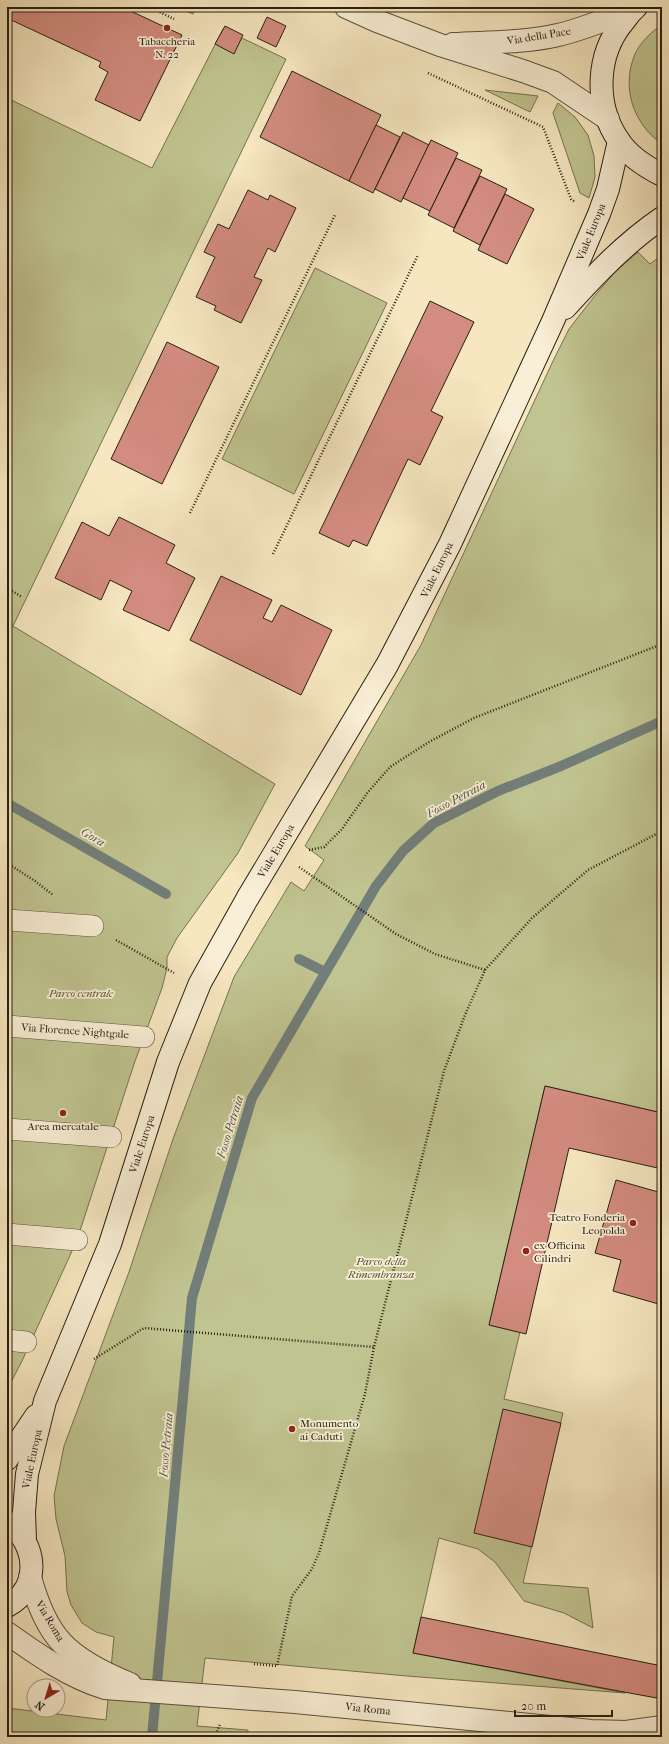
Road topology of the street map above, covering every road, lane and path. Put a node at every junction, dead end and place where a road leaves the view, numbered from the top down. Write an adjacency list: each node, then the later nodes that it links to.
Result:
1 (149, 7): 4 (path)
2 (346, 7): 5 (main road, Via della Pace)
3 (635, 8): 5 (main road, Via della Pace); 7 (main road)
4 (174, 18)
5 (440, 45): 7 (main road, Via della Pace)
6 (422, 70): 10 (path)
7 (608, 119): 8 (main road)
8 (619, 141): 9 (main road); 10 (main road, Viale Europa)
9 (662, 175)
10 (599, 214): 14 (main road, Viale Europa)
11 (335, 215): 15 (path)
12 (662, 218): 14 (main road, Viale Europa)
13 (418, 255): 16 (path)
14 (553, 321): 35 (main road, Viale Europa)
15 (190, 513)
16 (273, 554)
17 (7, 588): 18 (path)
18 (22, 597)
19 (662, 644): 21 (path)
20 (662, 830): 25 (path)
21 (307, 850)
22 (293, 863): 25 (path)
23 (7, 920): 24 (street)
24 (93, 926)
25 (485, 970): 33 (path)
26 (9, 1026): 27 (street, Via Florence Nightgale); 28 (path)
27 (144, 1037)
28 (7, 1093)
29 (7, 1129): 30 (street)
30 (111, 1137)
31 (7, 1234): 32 (street)
32 (77, 1240)
33 (374, 1347): 34 (path); 42 (path)
34 (91, 1361)
35 (45, 1401): 36 (main road, Viale Europa); 38 (main road, Viale Europa)
36 (7, 1459)
37 (7, 1522): 38 (main road)
38 (25, 1541): 39 (main road)
39 (30, 1577): 40 (main road); 43 (main road, Via Roma)
40 (7, 1606)
41 (7, 1633): 43 (main road, Via Roma)
42 (254, 1664)
43 (105, 1680): 46 (main road, Via Roma)
44 (221, 1720): 47 (path)
45 (650, 1731): 46 (main road, Via Roma)
46 (596, 1734)
47 (215, 1737)

